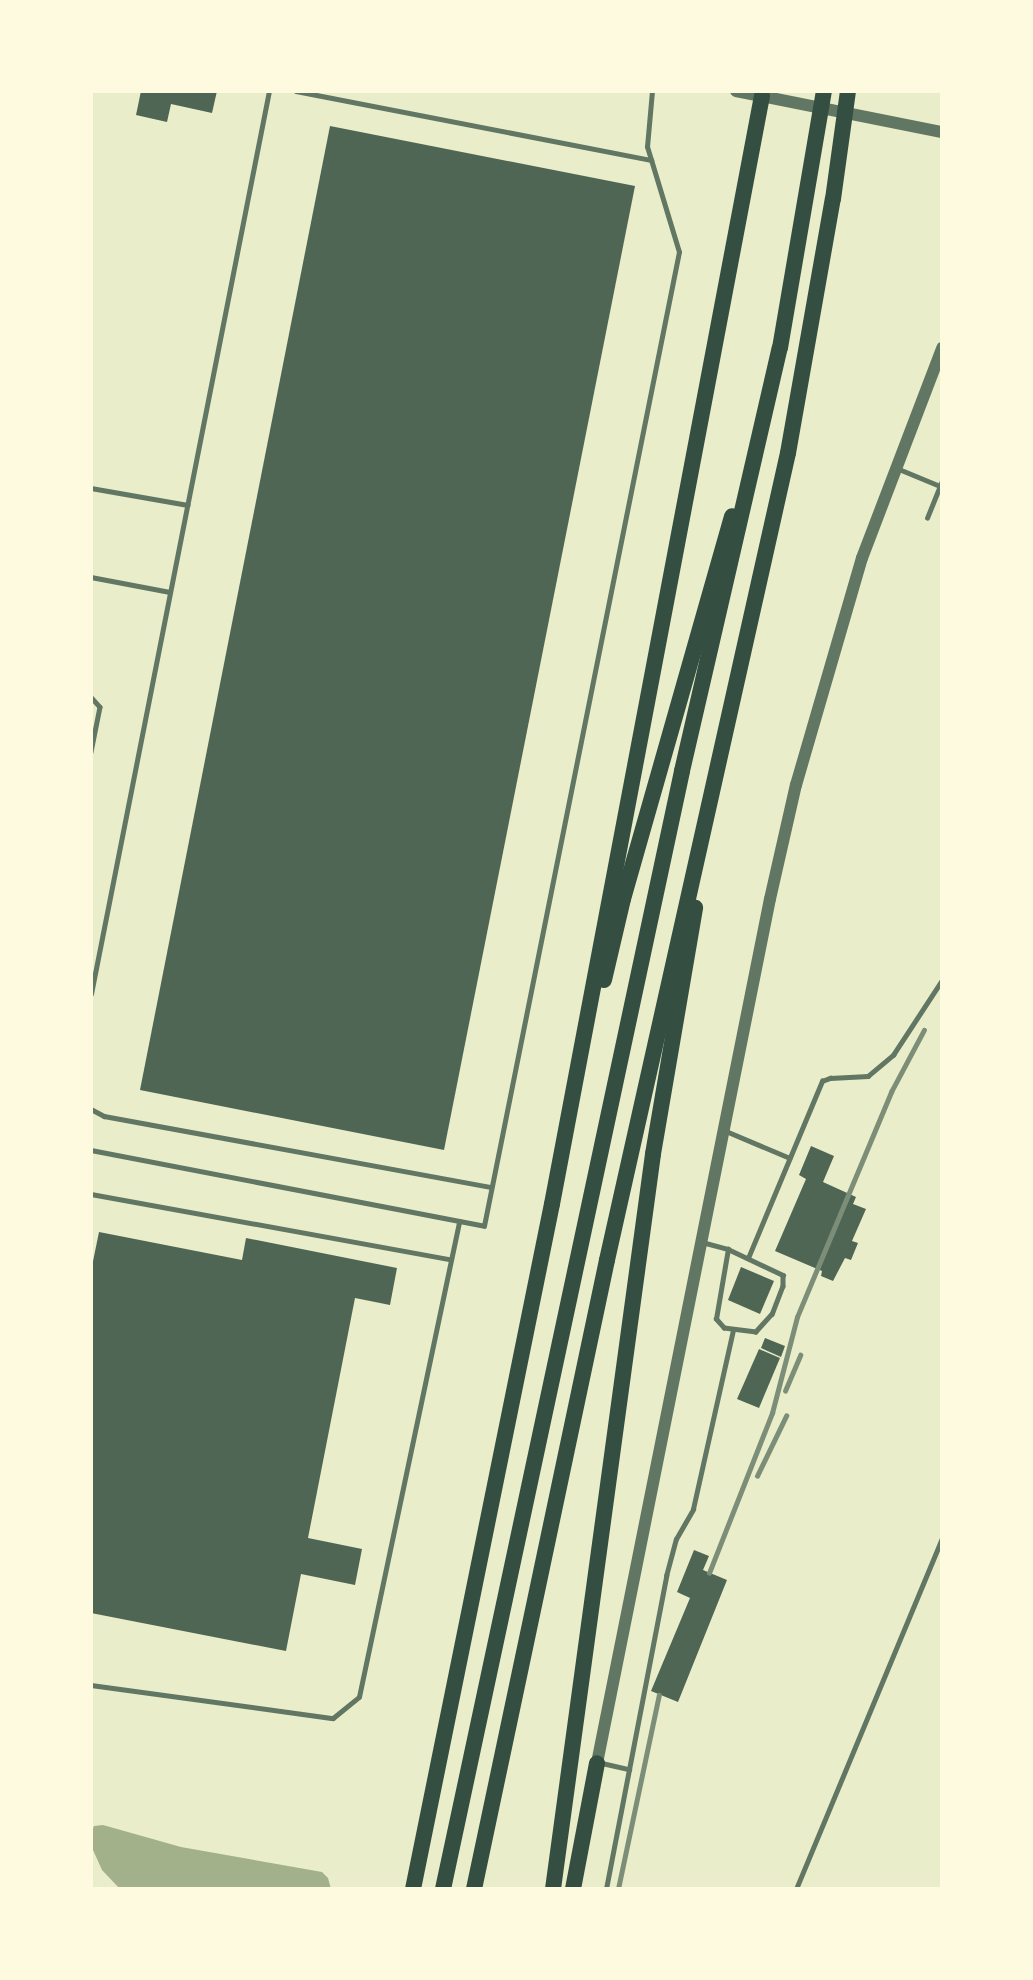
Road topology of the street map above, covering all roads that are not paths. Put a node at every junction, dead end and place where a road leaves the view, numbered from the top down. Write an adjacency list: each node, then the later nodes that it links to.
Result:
1 (270, 91): 15 (lane)
2 (296, 91): 9 (lane)
3 (652, 91): 9 (lane)
4 (736, 91): 7 (street)
5 (824, 91): 10 (highway)
6 (848, 91): 20 (highway)
7 (762, 96): 8 (street); 30 (highway)
8 (942, 131)
9 (651, 160): 28 (lane)
10 (780, 348): 30 (highway); 42 (highway)
11 (942, 348): 12 (street)
12 (895, 468): 13 (lane); 25 (street)
13 (941, 484): 16 (lane)
14 (91, 488): 15 (lane)
15 (188, 505): 18 (lane)
16 (927, 518)
17 (91, 577): 18 (lane)
18 (170, 592): 23 (lane)
19 (91, 697): 21 (lane)
20 (732, 698): 43 (highway); 44 (highway)
21 (91, 752)
22 (942, 980): 27 (lane)
23 (91, 994)
24 (91, 1109): 28 (lane)
25 (723, 1130): 27 (lane); 32 (street)
26 (91, 1150): 31 (lane)
27 (790, 1158): 34 (lane)
28 (490, 1187): 31 (lane)
29 (91, 1194): 35 (lane)
30 (552, 1204): 41 (highway)
31 (459, 1221): 35 (lane)
32 (701, 1241): 33 (lane); 39 (street)
33 (729, 1249): 34 (lane); 36 (lane)
34 (748, 1258): 36 (lane)
35 (450, 1259): 38 (lane)
36 (733, 1330): 40 (lane)
37 (942, 1539): 47 (lane)
38 (91, 1685)
39 (597, 1763): 40 (lane); 45 (highway)
40 (629, 1769): 46 (lane)
41 (413, 1889)
42 (443, 1889)
43 (474, 1889)
44 (553, 1889)
45 (573, 1889)
46 (606, 1889)
47 (796, 1889)

